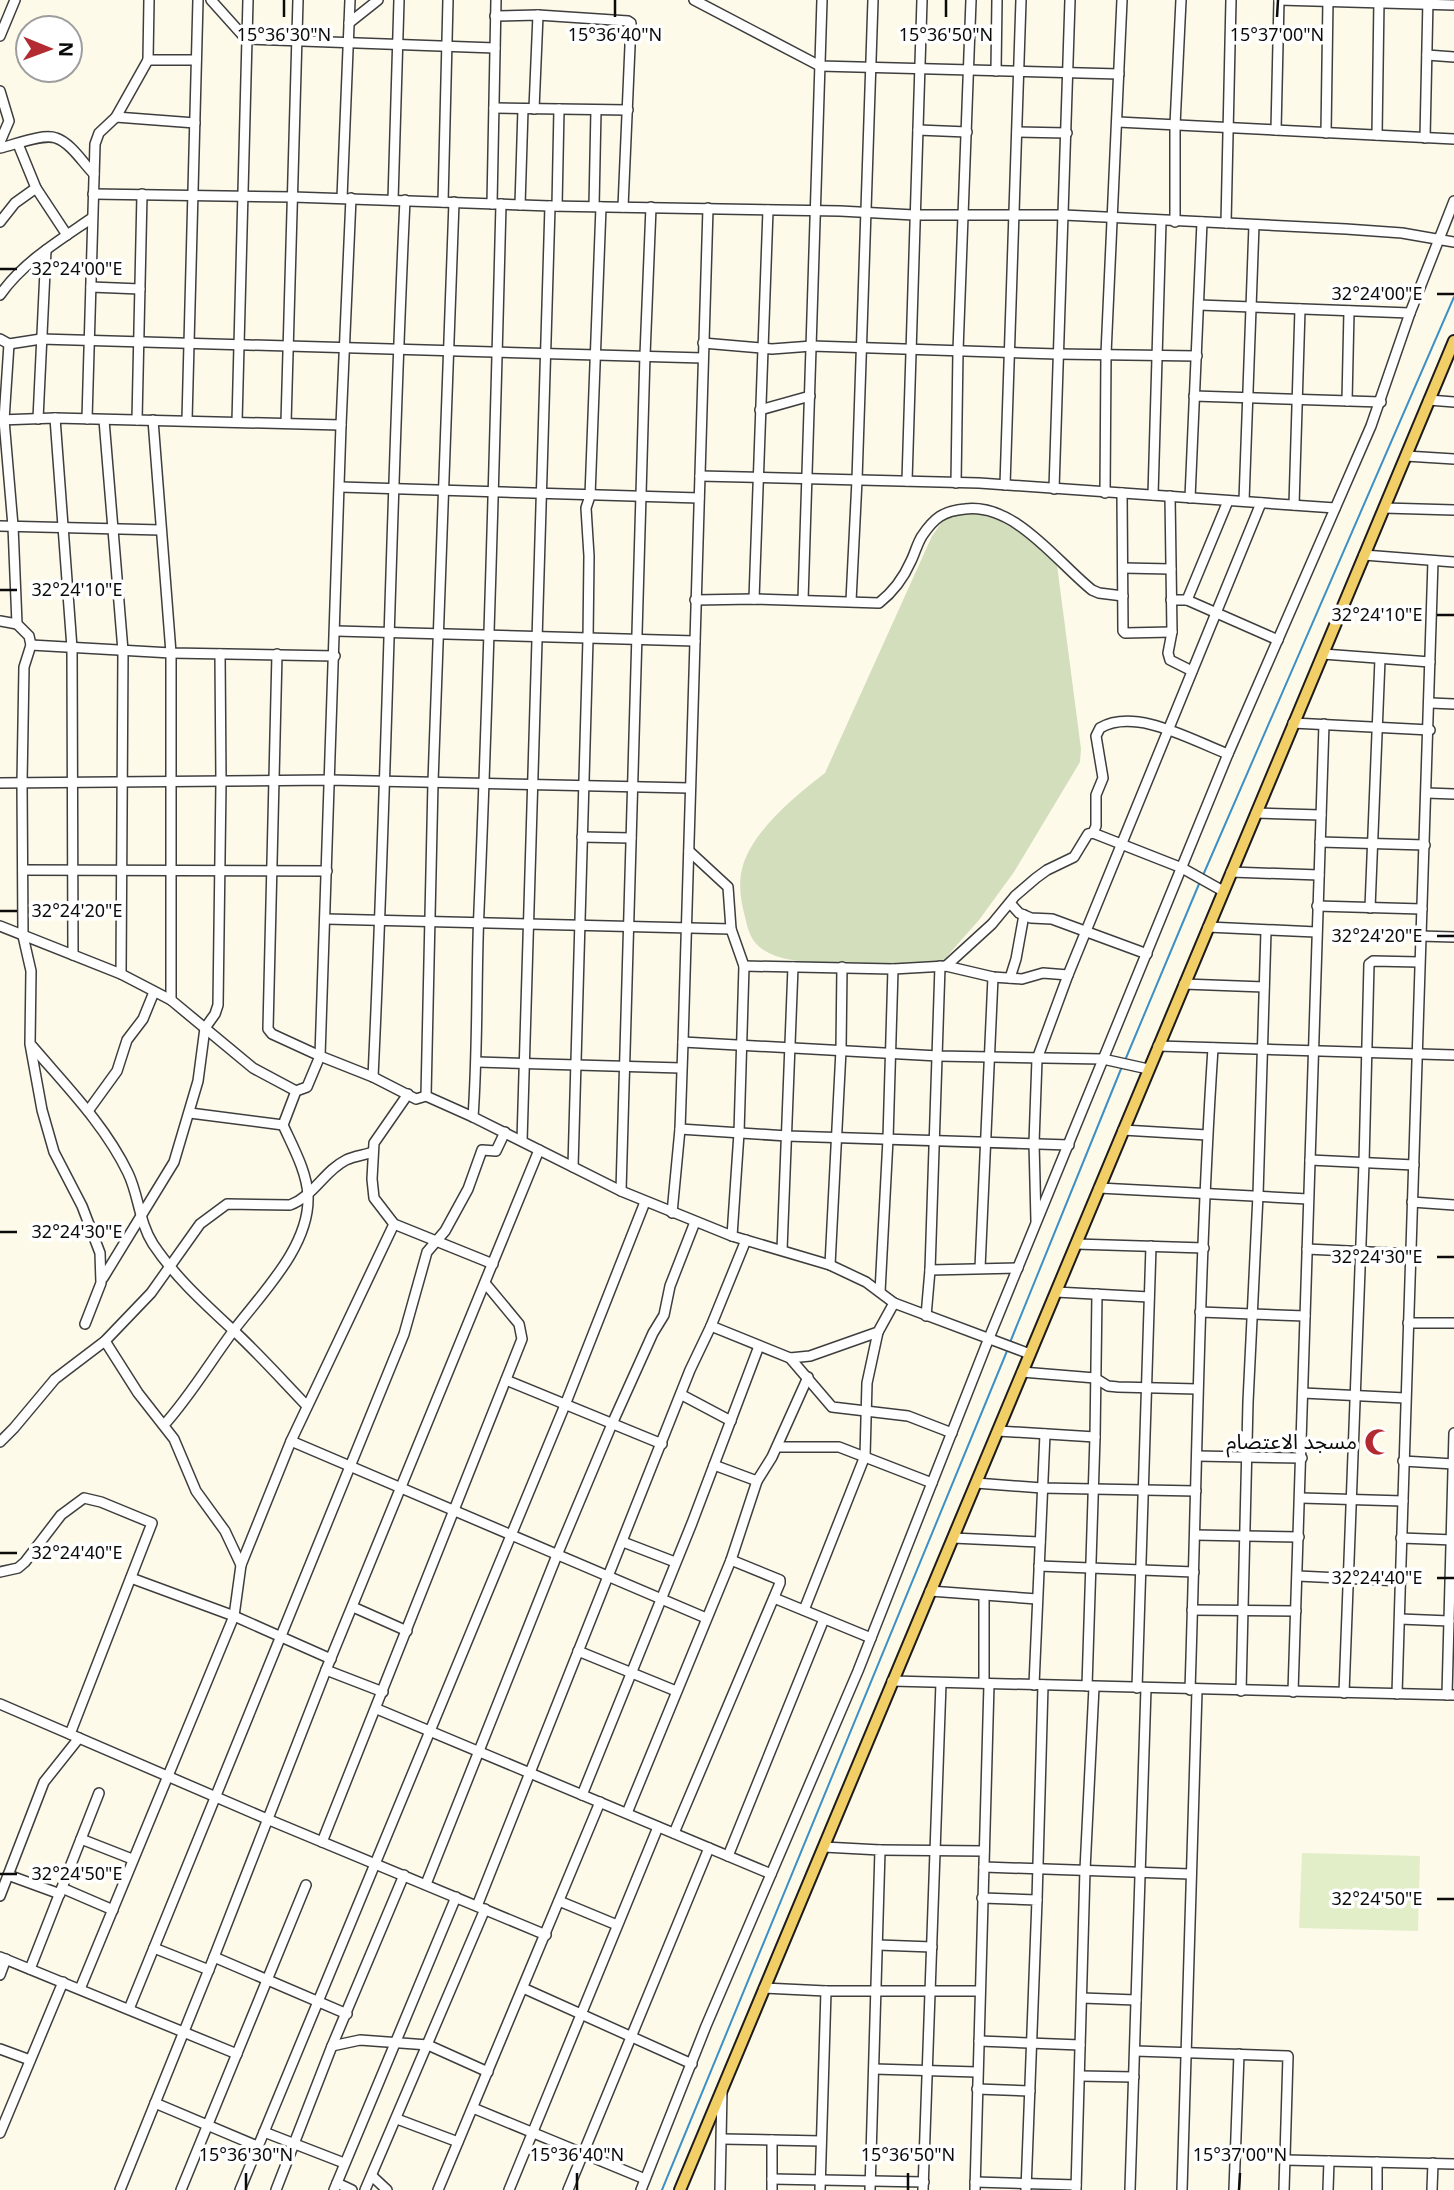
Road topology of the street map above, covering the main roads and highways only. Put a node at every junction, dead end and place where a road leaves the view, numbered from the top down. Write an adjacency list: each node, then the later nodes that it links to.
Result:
1 (1453, 345): 2 (main road)
2 (680, 2190)

